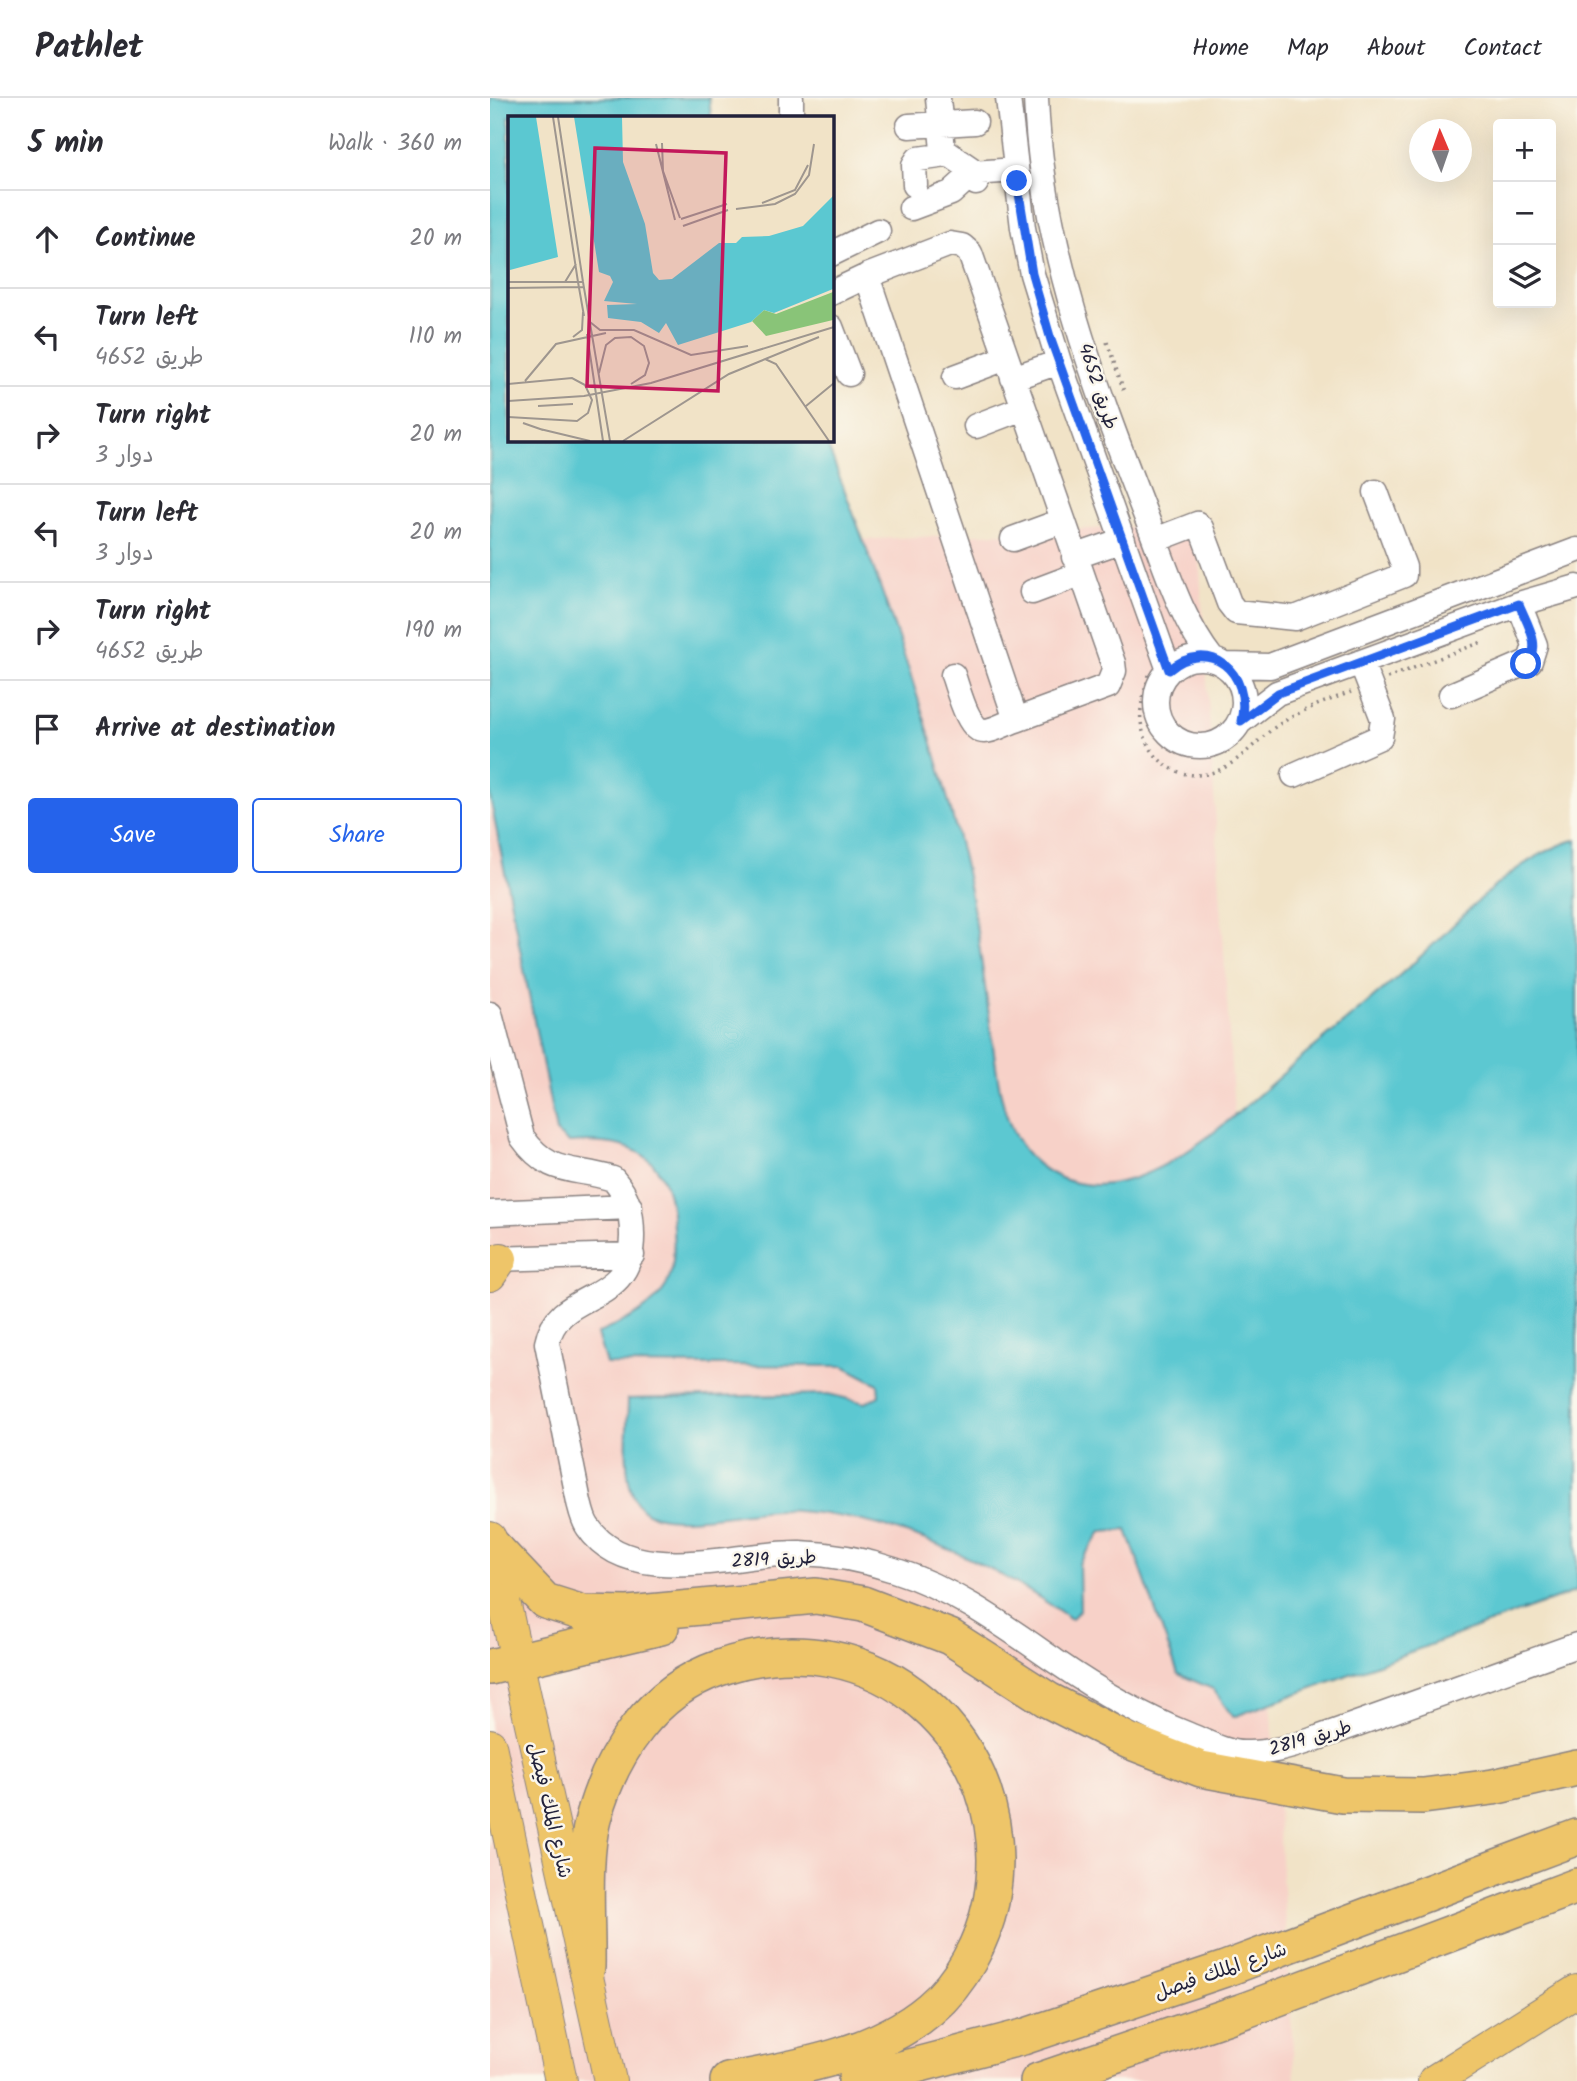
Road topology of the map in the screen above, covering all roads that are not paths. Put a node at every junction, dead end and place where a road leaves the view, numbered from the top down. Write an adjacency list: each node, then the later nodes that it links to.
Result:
1 (791, 98): 5 (street)
2 (938, 98): 7 (street)
3 (1008, 98): 10 (street, طريق 4652)
4 (1035, 98): 27 (street, طريق 4652)
5 (791, 116)
6 (975, 122): 7 (street)
7 (939, 124): 8 (street); 9 (street)
8 (909, 126)
9 (947, 155): 11 (street); 11 (street)
10 (1016, 175): 11 (street); 17 (street, طريق 4652)
11 (974, 178)
12 (878, 231): 13 (street)
13 (833, 253)
14 (867, 276): 15 (street); 18 (street); 38 (street)
15 (833, 292)
16 (833, 332): 19 (street)
17 (1059, 362): 18 (street); 26 (street, طريق 4652)
18 (1010, 368): 20 (street); 21 (street)
19 (849, 374)
20 (955, 377)
21 (1023, 408): 22 (street); 24 (street)
22 (976, 426)
23 (1376, 492): 27 (street)
24 (1062, 521): 25 (street); 29 (street)
25 (1013, 539)
26 (1123, 540): 29 (street); 35 (street, طريق 4652)
27 (1155, 540): 33 (street, طريق 4652)
28 (1577, 550): 33 (street)
29 (1077, 565): 31 (street); 38 (street)
30 (1577, 587): 32 (street)
31 (1032, 592)
32 (1519, 604): 34 (street); 37 (street)
33 (1219, 662): 35 (street); 39 (street)
34 (1361, 662): 39 (street); 40 (street)
35 (1169, 670): 39 (street)
36 (953, 675): 38 (street)
37 (1451, 695)
38 (1016, 720)
39 (1241, 721)
40 (1294, 775)
41 (490, 1014): 43 (street)
42 (490, 1196): 44 (street)
43 (630, 1207): 44 (street); 45 (street)
44 (502, 1212)
45 (632, 1255): 46 (street); 49 (street, طريق 2819)
46 (494, 1264)
47 (491, 1541): 48 (highway); 50 (main road, شارع الملك فيصل)
48 (762, 1601): 50 (highway); 52 (highway)
49 (1577, 1644)
50 (503, 1665): 55 (main road, شارع الملك فيصل)
51 (490, 1745): 57 (main road)
52 (1577, 1768)
53 (1577, 1837): 60 (highway, شارع الملك فيصل)
54 (1577, 1886): 61 (highway)
55 (587, 1968): 58 (main road, شارع الملك فيصل); 59 (highway)
56 (1577, 1991): 62 (main road)
57 (561, 2081)
58 (610, 2081)
59 (728, 2081)
60 (856, 2081)
61 (1038, 2081)
62 (1434, 2081)

